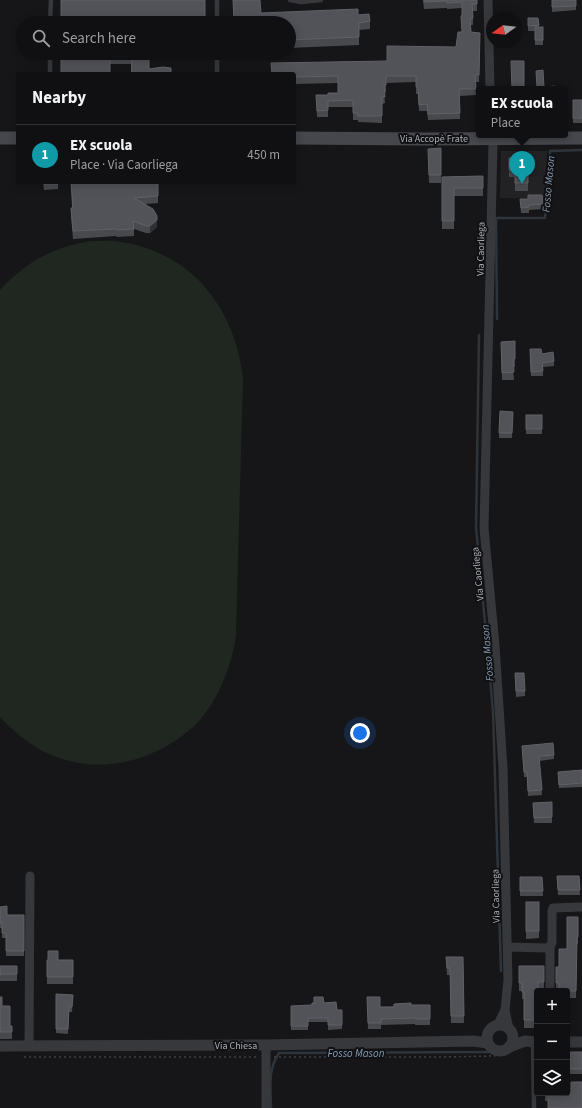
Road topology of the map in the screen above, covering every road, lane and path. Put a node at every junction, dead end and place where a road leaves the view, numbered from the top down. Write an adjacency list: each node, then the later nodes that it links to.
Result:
1 (51, 0): 6 (lane)
2 (217, 0): 7 (lane)
3 (290, 0): 4 (lane)
4 (321, 0)
5 (488, 0): 12 (street)
6 (50, 16)
7 (217, 16)
8 (50, 60): 10 (lane)
9 (217, 60): 11 (lane)
10 (50, 72)
11 (217, 72)
12 (490, 86)
13 (476, 137): 16 (main road, Via Accopè Frate)
14 (0, 138): 15 (main road)
15 (16, 138)
16 (296, 138)
17 (491, 138): 23 (street, Via Caorliega)
18 (568, 138): 19 (main road, Via Accopè Frate)
19 (578, 138)
20 (30, 876): 34 (street)
21 (582, 908): 22 (street)
22 (550, 946): 23 (street); 24 (street)
23 (508, 947): 25 (street, Via Caorliega)
24 (550, 988)
25 (505, 1010): 26 (street, Via Caorliega); 27 (street, Via Caorliega)
26 (497, 1026): 27 (street); 28 (street)
27 (510, 1031): 29 (street); 35 (street)
28 (488, 1039): 32 (street, Via Chiesa); 35 (street)
29 (532, 1041): 35 (street); 40 (lane)
30 (570, 1042): 31 (street)
31 (582, 1042)
32 (266, 1044): 34 (street, Via Chiesa); 38 (street)
33 (0, 1046): 34 (street, Via Chiesa)
34 (29, 1046)
35 (509, 1047)
36 (24, 1056): 38 (path)
37 (494, 1056): 38 (path)
38 (270, 1057): 39 (street)
39 (266, 1108)
40 (534, 1108)

